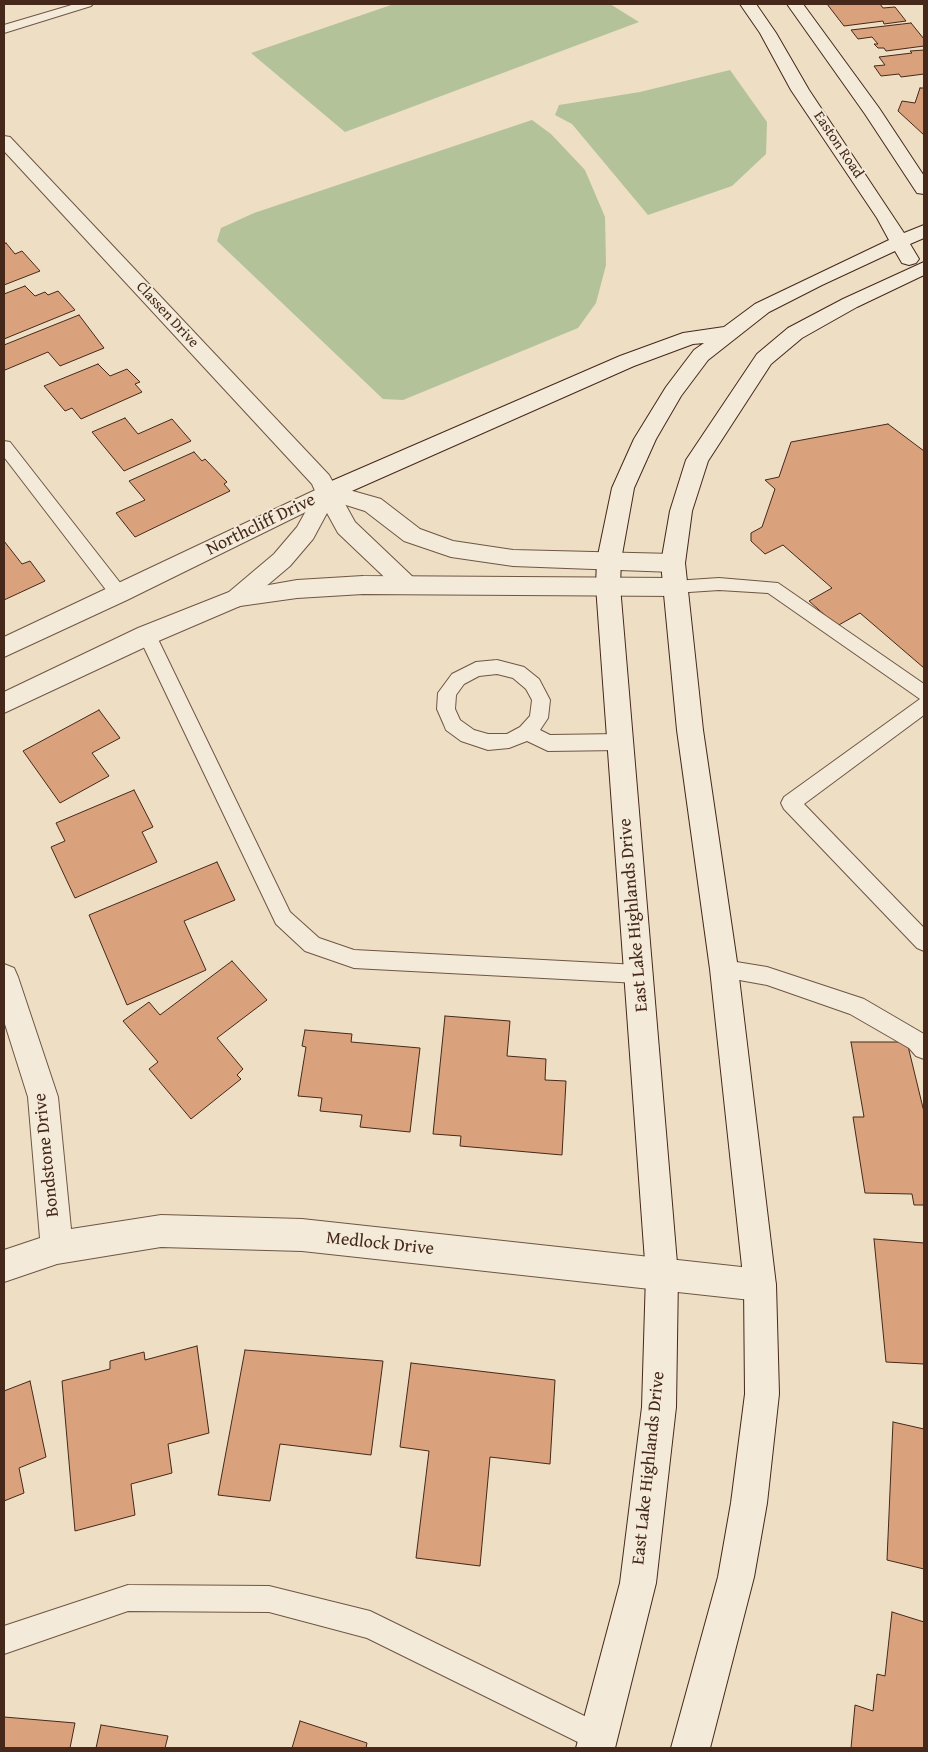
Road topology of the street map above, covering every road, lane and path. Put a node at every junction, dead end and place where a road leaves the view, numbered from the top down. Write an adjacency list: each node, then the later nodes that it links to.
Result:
1 (87, 4): 4 (lane)
2 (748, 4): 9 (main road, Easton Road)
3 (795, 4): 7 (main road)
4 (4, 29)
5 (4, 141): 6 (main road, Classen Drive)
6 (12, 161): 13 (main road, Classen Drive)
7 (924, 189)
8 (924, 232): 9 (main road, East Lake Highlands Drive)
9 (900, 242): 10 (main road, Easton Road); 11 (main road, East Lake Highlands Drive)
10 (921, 277): 15 (main road)
11 (728, 333): 13 (main road); 14 (main road, East Lake Highlands Drive)
12 (4, 446): 17 (lane)
13 (328, 492): 14 (main road, Northcliff Drive); 16 (main road, Classen Drive); 17 (main road, Northcliff Drive); 18 (main road)
14 (608, 573): 15 (main road, Northcliff Drive); 16 (main road, Northcliff Drive); 25 (main road, East Lake Highlands Drive)
15 (673, 575): 21 (lane); 27 (main road)
16 (407, 585): 18 (main road, Northcliff Drive)
17 (119, 594): 20 (main road, Northcliff Drive)
18 (237, 598): 19 (main road, Northcliff Drive)
19 (147, 635): 22 (main road, Northcliff Drive); 28 (lane)
20 (4, 648)
21 (924, 693)
22 (4, 702)
23 (924, 705): 26 (lane)
24 (527, 732): 24 (lane); 25 (lane)
25 (620, 742): 28 (main road, East Lake Highlands Drive)
26 (924, 942)
27 (724, 969): 30 (lane); 34 (main road)
28 (638, 974): 33 (main road, East Lake Highlands Drive)
29 (4, 977): 31 (main road, Bondstone Drive)
30 (924, 1049)
31 (57, 1248): 32 (main road, Medlock Drive); 33 (main road, Medlock Drive)
32 (4, 1266)
33 (662, 1275): 34 (main road, Medlock Drive); 36 (main road, East Lake Highlands Drive)
34 (760, 1285): 37 (main road)
35 (4, 1640): 36 (lane)
36 (597, 1743)
37 (690, 1748)

